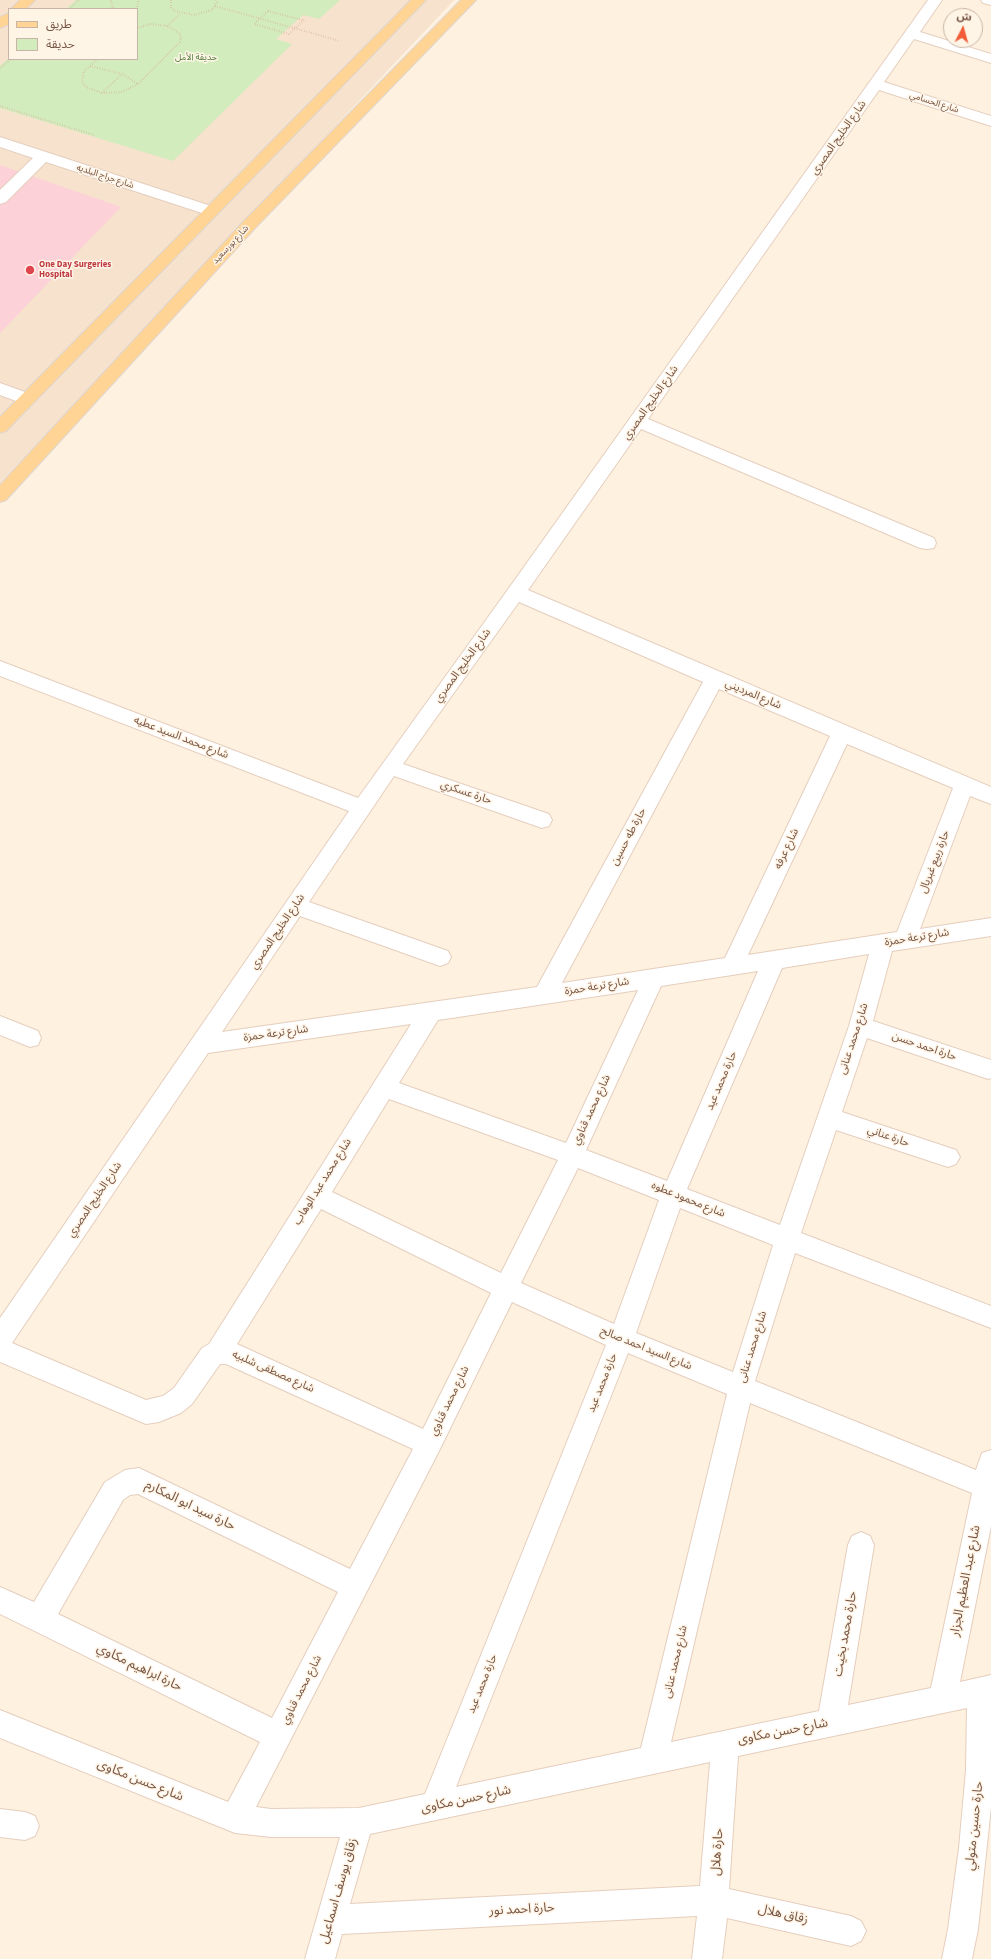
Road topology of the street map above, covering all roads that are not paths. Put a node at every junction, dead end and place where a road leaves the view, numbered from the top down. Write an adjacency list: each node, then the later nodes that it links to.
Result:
1 (28, 0): 7 (main road)
2 (419, 0): 17 (main road)
3 (469, 0): 22 (main road, شارع بورسعيد)
4 (936, 0): 10 (street, شارع الخليج المصري)
5 (988, 0): 6 (street)
6 (991, 1)
7 (19, 8)
8 (8, 18): 9 (main road)
9 (0, 24)
10 (912, 34): 11 (street); 12 (street, شارع الخليج المصري)
11 (991, 59)
12 (877, 85): 13 (street, شارع الحسامي); 20 (street, شارع الخليج المصري)
13 (991, 121)
14 (0, 142): 15 (street, شارع جراج البلديه)
15 (43, 156): 16 (street); 17 (street, شارع جراج البلديه)
16 (0, 199)
17 (211, 212): 19 (main road)
18 (0, 389): 19 (street)
19 (27, 399): 21 (main road)
20 (638, 421): 23 (street); 24 (street, شارع الخليج المصري)
21 (0, 427)
22 (0, 496)
23 (927, 543)
24 (516, 593): 26 (street, شارع المرديني); 28 (street, شارع الخليج المصري)
25 (0, 668): 31 (street, شارع محمد السيد عطيه)
26 (714, 679): 27 (street, شارع المرديني); 40 (street, حارة طه حسين)
27 (842, 733): 29 (street, شارع المرديني); 38 (street, شارع عرفه)
28 (390, 767): 31 (street, شارع الخليج المصري); 32 (street, حارة عسكري)
29 (964, 784): 30 (street, شارع المرديني); 35 (street, حارة ربيع غبريال)
30 (991, 796)
31 (363, 808): 33 (street, شارع الخليج المصري)
32 (542, 820)
33 (296, 906): 36 (street); 45 (street, شارع الخليج المصري)
34 (991, 927): 35 (street, شارع ترعة حمزة)
35 (894, 942): 37 (street, شارع ترعة حمزة); 43 (street, شارع محمد عنانى)
36 (440, 957)
37 (774, 960): 38 (street, شارع ترعة حمزة); 51 (street, حارة محمد عيد)
38 (732, 966): 39 (street, شارع ترعة حمزة)
39 (654, 978): 40 (street, شارع ترعة حمزة); 49 (street, شارع محمد قناوي)
40 (544, 995): 41 (street, شارع ترعة حمزة)
41 (431, 1012): 45 (street, شارع ترعة حمزة); 47 (street, شارع محمد عبد الوهاب)
42 (0, 1025): 44 (street)
43 (860, 1026): 46 (street, حارة احمد حسن); 48 (street, شارع محمد عنانى)
44 (30, 1038)
45 (202, 1044): 57 (street, شارع الخليج المصري)
46 (988, 1069)
47 (383, 1087): 49 (street, شارع محمود عطوه); 52 (street, شارع محمد عبد الوهاب)
48 (828, 1117): 50 (street, حارة عناني); 53 (street, شارع محمد عنانى)
49 (572, 1155): 51 (street, شارع محمود عطوه); 54 (street, شارع محمد قناوي)
50 (948, 1157)
51 (673, 1194): 53 (street, شارع محمود عطوه); 56 (street, حارة محمد عيد)
52 (315, 1195): 54 (street, شارع السيد احمد صالح); 59 (street, شارع محمد عبد الوهاب)
53 (786, 1239): 55 (street, شارع محمود عطوه); 60 (street, شارع محمد عنانى)
54 (506, 1288): 56 (street, شارع السيد احمد صالح); 61 (street, شارع محمد قناوي)
55 (991, 1317)
56 (620, 1338): 60 (street, شارع السيد احمد صالح); 74 (street, حارة محمد عيد)
57 (0, 1339)
58 (0, 1350): 59 (street, شارع مصطفى شلبيه)
59 (218, 1352): 61 (street, شارع مصطفى شلبيه)
60 (741, 1387): 62 (street, شارع السيد احمد صالح); 73 (street, شارع محمد عنانى)
61 (429, 1444): 64 (street, شارع محمد قناوي)
62 (988, 1474): 68 (street, شارع عبد العظيم الجزار)
63 (861, 1545): 69 (street, حارة محمد بخيت)
64 (356, 1586): 66 (street, حارة سيد ابو المكارم); 71 (street, شارع محمد قناوي)
65 (0, 1600): 66 (street, حارة ابراهيم مكاوي)
66 (39, 1620): 71 (street, حارة ابراهيم مكاوي)
67 (986, 1690): 68 (street, شارع حسن مكاوى); 82 (street, حارة حسين متولي)
68 (942, 1700): 69 (street, شارع حسن مكاوى)
69 (832, 1723): 72 (street, شارع حسن مكاوى)
70 (0, 1724): 75 (street, شارع حسن مكاوى)
71 (278, 1736): 75 (street, شارع محمد قناوي)
72 (725, 1744): 73 (street, شارع حسن مكاوى); 77 (street, حارة هلال)
73 (653, 1759): 74 (street, شارع حسن مكاوى)
74 (434, 1807): 76 (street, شارع حسن مكاوى)
75 (235, 1819): 76 (street, شارع حسن مكاوى)
76 (359, 1822): 78 (street, زقاق يوسف اسماعيل)
77 (714, 1900): 78 (street, حارة احمد نور); 79 (street, زقاق هلال); 81 (street, حارة هلال)
78 (331, 1920): 80 (street, زقاق يوسف اسماعيل)
79 (851, 1931)
80 (320, 1959)
81 (707, 1959)
82 (957, 1959)

